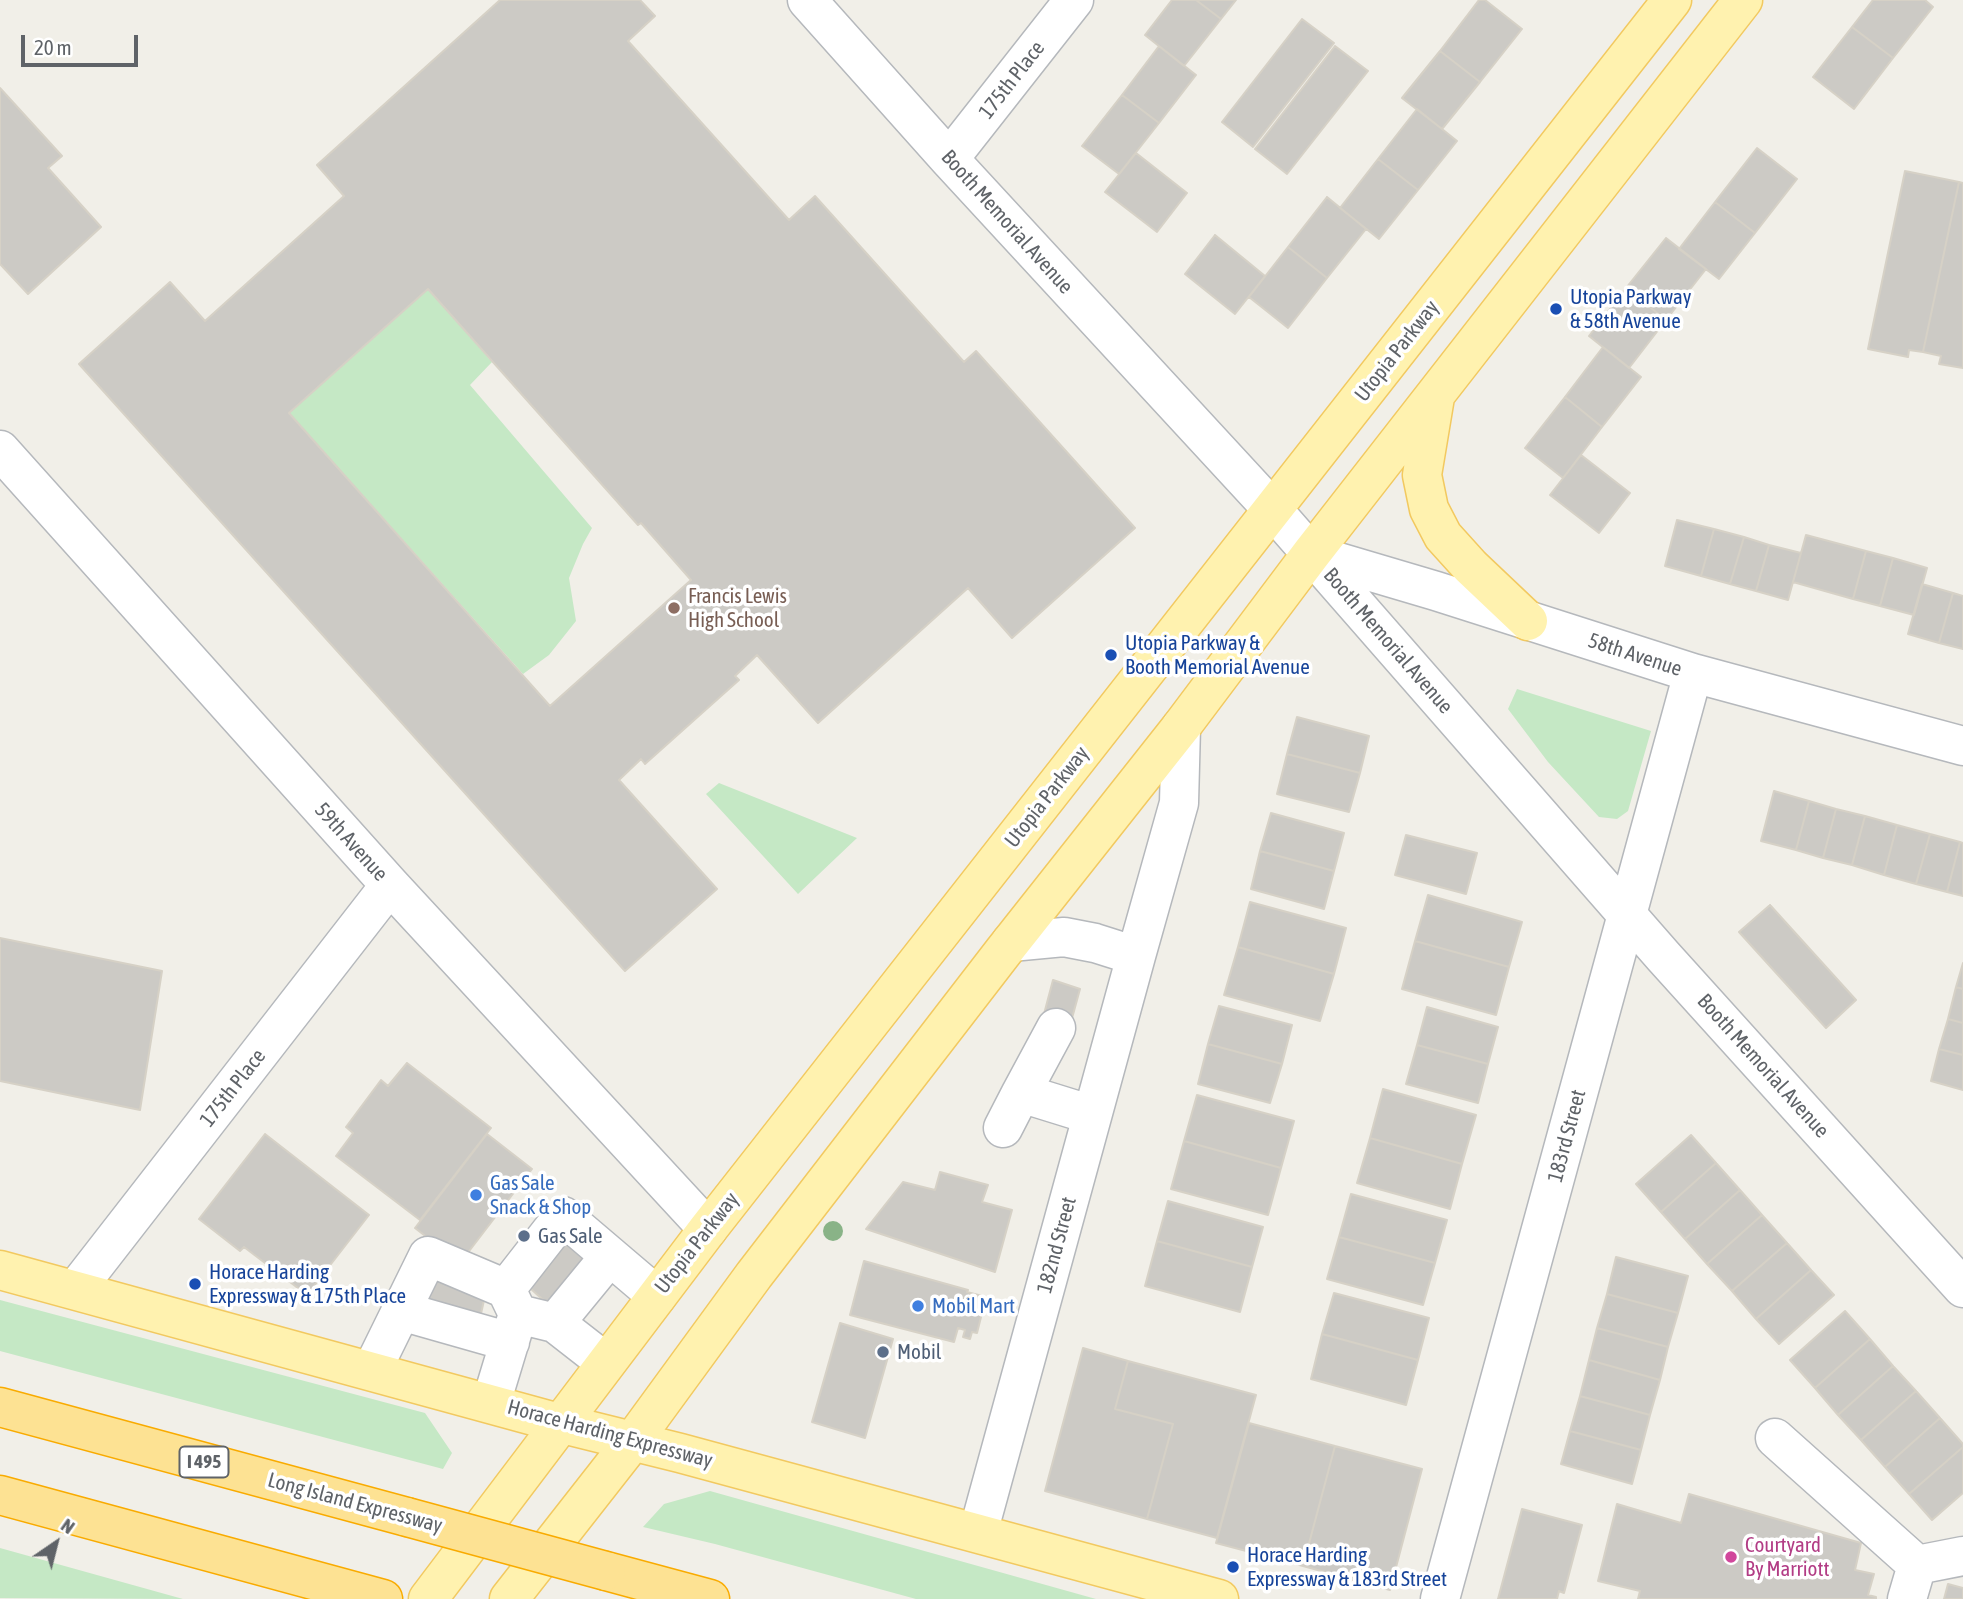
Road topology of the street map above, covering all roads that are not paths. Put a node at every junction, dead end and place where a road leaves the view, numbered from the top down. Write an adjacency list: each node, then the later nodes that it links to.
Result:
1 (807, 0): 5 (street, Booth Memorial Avenue)
2 (1074, 0): 5 (street, 175th Place)
3 (1672, 0): 8 (main road, Utopia Parkway)
4 (1744, 0): 6 (main road)
5 (949, 159): 8 (street, Booth Memorial Avenue)
6 (1435, 395): 9 (main road); 10 (main road)
7 (0, 450): 14 (street, 59th Avenue)
8 (1273, 510): 9 (street, Booth Memorial Avenue); 22 (main road, Utopia Parkway)
9 (1311, 554): 10 (street, 58th Avenue); 12 (main road); 15 (street, Booth Memorial Avenue)
10 (1528, 621): 11 (street, 58th Avenue)
11 (1693, 673): 13 (street, 58th Avenue); 15 (street, 183rd Street)
12 (1181, 727): 16 (main road); 17 (street, 182nd Street)
13 (1963, 746)
14 (390, 885): 22 (street, 59th Avenue); 26 (street, 175th Place)
15 (1628, 915): 25 (street, Booth Memorial Avenue); 47 (street, 183rd Street)
16 (1011, 942): 17 (street); 37 (main road)
17 (1136, 956): 20 (street, 182nd Street)
18 (1056, 1028): 19 (street)
19 (1021, 1093): 20 (street); 21 (street)
20 (1092, 1115): 39 (street, 182nd Street)
21 (1003, 1128)
22 (708, 1229): 27 (main road, Utopia Parkway)
23 (610, 1256): 27 (street); 29 (street); 30 (street)
24 (0, 1270): 26 (main road, Horace Harding Expressway)
25 (1963, 1288)
26 (76, 1289): 32 (main road, Horace Harding Expressway)
27 (657, 1296): 31 (main road, Utopia Parkway)
28 (401, 1311): 29 (street); 29 (street); 32 (street)
29 (511, 1315): 30 (street); 33 (street)
30 (555, 1322): 31 (street)
31 (606, 1362): 35 (main road, Utopia Parkway)
32 (372, 1370): 33 (main road, Horace Harding Expressway)
33 (491, 1403): 35 (main road, Horace Harding Expressway)
34 (0, 1407): 45 (highway, Long Island Expressway / I 495, bridge)
35 (559, 1423): 37 (main road, Horace Harding Expressway); 43 (main road, Utopia Parkway)
36 (1775, 1438): 41 (street)
37 (632, 1442): 39 (main road, Horace Harding Expressway); 44 (main road)
38 (0, 1495): 42 (highway)
39 (978, 1534): 46 (main road, Horace Harding Expressway)
40 (1963, 1556): 41 (street)
41 (1912, 1582)
42 (367, 1595)
43 (428, 1599)
44 (509, 1599)
45 (710, 1599)
46 (1219, 1599)
47 (1440, 1599)

